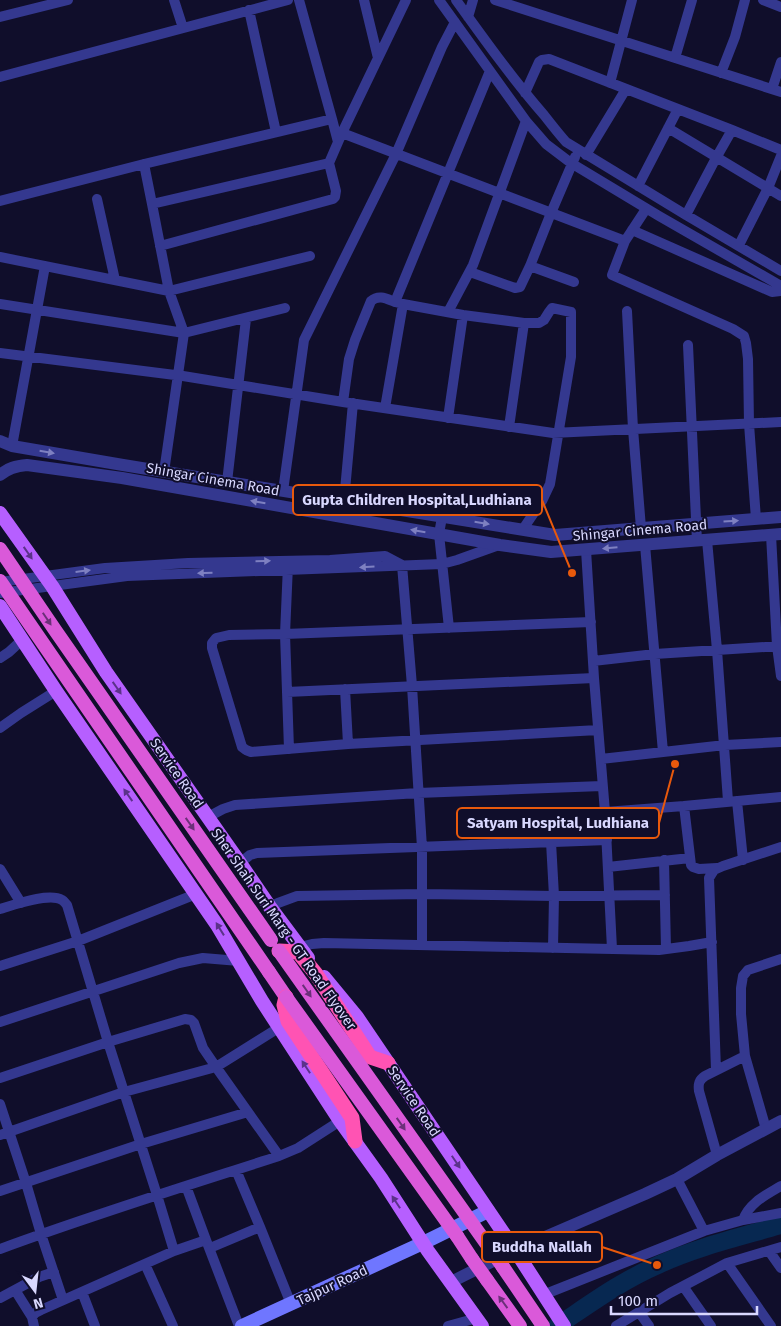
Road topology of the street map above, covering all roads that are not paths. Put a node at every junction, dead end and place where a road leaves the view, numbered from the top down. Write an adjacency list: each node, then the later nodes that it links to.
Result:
1 (68, 0): 19 (street)
2 (174, 0): 21 (street)
3 (288, 0): 15 (street)
4 (299, 0): 34 (street)
5 (364, 0): 23 (street)
6 (406, 0): 23 (street)
7 (439, 0): 20 (street)
8 (456, 0): 18 (street)
9 (474, 0): 18 (street)
10 (495, 0): 22 (street)
11 (692, 0): 24 (street)
12 (745, 0): 27 (street)
13 (763, 0): 16 (street)
14 (631, 1): 22 (street)
15 (267, 3): 17 (street)
16 (781, 7)
17 (249, 10): 21 (street); 38 (street)
18 (468, 16): 32 (street)
19 (0, 17)
20 (455, 22): 26 (street); 41 (street)
21 (183, 28): 28 (street)
22 (621, 40): 24 (street); 29 (street)
23 (378, 58): 39 (street)
24 (675, 58): 27 (street)
25 (781, 62): 31 (street)
26 (490, 71): 35 (street); 47 (street)
27 (721, 73): 31 (street)
28 (0, 76)
29 (610, 83): 30 (street); 32 (street)
30 (626, 89): 33 (street); 42 (street)
31 (776, 91)
32 (525, 93): 42 (street)
33 (678, 109): 36 (street); 37 (street)
34 (332, 119): 38 (street); 39 (street)
35 (526, 122): 42 (street); 50 (street)
36 (668, 128): 44 (street); 48 (street)
37 (732, 130): 40 (street); 44 (street)
38 (276, 132): 46 (street)
39 (340, 137): 41 (street); 45 (street)
40 (781, 150)
41 (396, 154): 47 (street); 88 (street)
42 (577, 156): 48 (street); 55 (street); 56 (street)
43 (781, 156): 49 (street)
44 (717, 158): 49 (street); 57 (street)
45 (329, 163): 54 (street); 61 (street)
46 (144, 164): 53 (street); 54 (street)
47 (447, 173): 50 (street); 73 (street)
48 (638, 186): 57 (street)
49 (768, 188): 51 (street); 60 (street)
50 (500, 193): 56 (street); 67 (street)
51 (781, 196)
52 (97, 199): 68 (street)
53 (0, 201)
54 (152, 204): 61 (street)
55 (646, 208): 58 (street); 70 (street)
56 (551, 213): 59 (street); 65 (street)
57 (686, 215): 60 (street)
58 (632, 230): 59 (street); 72 (street)
59 (625, 242): 93 (street)
60 (739, 245): 66 (street)
61 (160, 246): 71 (street)
62 (310, 256): 71 (street)
63 (0, 257): 64 (street)
64 (45, 266): 68 (street); 76 (street)
65 (530, 266): 67 (street); 69 (street)
66 (781, 271)
67 (470, 272): 78 (street)
68 (115, 280): 71 (street)
69 (574, 282)
70 (781, 286)
71 (169, 291): 82 (street)
72 (781, 291)
73 (399, 303): 78 (street); 89 (street); 90 (street)
74 (0, 304): 76 (street)
75 (284, 308): 80 (street)
76 (37, 309): 82 (street); 85 (street)
77 (627, 311): 96 (street)
78 (448, 312): 79 (street)
79 (463, 315): 81 (street); 91 (street)
80 (246, 319): 82 (street); 87 (street)
81 (524, 323): 94 (street); 97 (street)
82 (184, 333): 86 (street)
83 (688, 345): 95 (street)
84 (0, 353): 85 (street)
85 (28, 357): 86 (street); 99 (street)
86 (178, 376): 87 (street); 100 (street)
87 (238, 385): 88 (street); 102 (street)
88 (296, 394): 89 (street); 103 (street)
89 (348, 403): 90 (street); 104 (street)
90 (385, 408): 91 (street)
91 (448, 418): 94 (street)
92 (781, 422): 93 (street)
93 (749, 424): 95 (street); 108 (street)
94 (509, 427): 97 (street)
95 (692, 427): 96 (street); 109 (street)
96 (633, 429): 97 (street); 110 (street)
97 (559, 433): 111 (street)
98 (0, 441): 99 (street, Shingar Cinema Road)
99 (12, 446): 100 (street, Shingar Cinema Road, one-way to 100)
100 (164, 472): 102 (street, Shingar Cinema Road)
101 (0, 474): 112 (street, Shingar Cinema Road, one-way to 101)
102 (227, 482): 103 (street, Shingar Cinema Road)
103 (283, 491): 104 (street, Shingar Cinema Road)
104 (344, 501): 106 (street, Shingar Cinema Road)
105 (0, 513): 123 (main road, Service Road, one-way to 123)
106 (442, 516): 111 (street, Shingar Cinema Road, one-way to 111); 112 (street)
107 (781, 517): 108 (street, Shingar Cinema Road)
108 (756, 519): 109 (street, Shingar Cinema Road, one-way to 108)
109 (696, 524): 110 (street, Shingar Cinema Road); 114 (street)
110 (641, 528): 111 (street, Shingar Cinema Road)
111 (523, 530)
112 (439, 534): 115 (street, Shingar Cinema Road); 119 (street)
113 (776, 534): 114 (street, Shingar Cinema Road); 131 (street)
114 (702, 540): 116 (street, Shingar Cinema Road); 132 (street)
115 (500, 545): 118 (street, Shingar Cinema Road); 119 (street)
116 (645, 545): 118 (street, Shingar Cinema Road, one-way to 118); 133 (street)
117 (0, 549): 184 (highway, Sher Shah Suri Marg - GT Road Flyover, one-way to 184, bridge)
118 (586, 550): 126 (street)
119 (442, 564): 120 (street); 127 (street)
120 (402, 565): 121 (street); 128 (street)
121 (288, 566): 123 (street); 129 (street)
122 (0, 581): 123 (street); 189 (highway, bridge)
123 (48, 581): 124 (street); 157 (main road, Service Road, one-way to 157)
124 (0, 593)
125 (0, 606): 130 (main road)
126 (591, 622): 127 (street); 135 (street)
127 (449, 628): 128 (street)
128 (406, 630): 129 (street); 138 (street)
129 (285, 634): 141 (street); 148 (street)
130 (22, 640): 134 (street); 140 (main road)
131 (779, 646): 132 (street); 136 (street)
132 (718, 650): 133 (street); 147 (street)
133 (655, 654): 135 (street); 149 (street)
134 (0, 658)
135 (593, 661): 137 (street)
136 (781, 676)
137 (594, 678): 138 (street); 143 (street)
138 (412, 686): 139 (street); 144 (street)
139 (344, 689): 141 (street); 146 (street)
140 (56, 691): 142 (street); 169 (main road, one-way to 140)
141 (287, 692): 148 (street)
142 (0, 728)
143 (598, 730): 144 (street); 150 (street)
144 (414, 740): 146 (street); 152 (street)
145 (781, 742): 147 (street)
146 (348, 744): 148 (street)
147 (725, 745): 149 (street); 154 (street)
148 (288, 749)
149 (663, 752): 150 (street)
150 (601, 759): 151 (street)
151 (602, 786): 152 (street); 156 (street)
152 (418, 793): 157 (street); 161 (street)
153 (781, 797): 154 (street)
154 (733, 801): 155 (street); 164 (street)
155 (684, 806): 156 (street); 162 (street)
156 (605, 812): 158 (street)
157 (208, 817): 165 (main road, Service Road)
158 (607, 840): 159 (street); 166 (street)
159 (551, 842): 161 (street); 172 (street)
160 (781, 847): 164 (street)
161 (422, 848): 165 (street); 170 (street)
162 (690, 858): 163 (street); 167 (street)
163 (664, 860): 166 (street); 171 (street)
164 (743, 860): 167 (street)
165 (240, 863): 175 (main road, Service Road)
166 (608, 867): 173 (street)
167 (717, 868): 178 (street)
168 (0, 869): 174 (street)
169 (196, 894): 177 (street); 186 (main road, one-way to 169)
170 (422, 894): 172 (street); 175 (street); 179 (street)
171 (665, 895): 173 (street); 183 (street)
172 (554, 896): 173 (street); 181 (street)
173 (610, 896): 182 (street)
174 (21, 903): 176 (street); 177 (street)
175 (270, 908): 180 (main road, Service Road)
176 (0, 909)
177 (78, 941): 187 (street); 188 (street)
178 (712, 942): 183 (street); 196 (street)
179 (422, 944): 180 (street); 181 (street)
180 (300, 947): 194 (main road, Service Road)
181 (553, 948): 182 (street)
182 (612, 949): 183 (street)
183 (666, 949)
184 (279, 951): 194 (highway); 250 (highway, Sher Shah Suri Marg - GT Road Flyover, one-way to 250, bridge)
185 (781, 959): 193 (street)
186 (239, 960): 188 (street); 191 (main road)
187 (0, 966)
188 (92, 991): 190 (street); 192 (street)
189 (286, 997): 205 (highway); 249 (highway, one-way to 189, bridge)
190 (0, 1022)
191 (280, 1027): 195 (street); 201 (main road, one-way to 191)
192 (108, 1042): 195 (street); 197 (street); 198 (street)
193 (746, 1056): 196 (street); 203 (street)
194 (388, 1063): 216 (main road, Service Road, one-way to 216)
195 (216, 1067): 198 (street); 200 (street)
196 (716, 1070): 207 (street)
197 (0, 1078)
198 (124, 1092): 204 (street); 206 (street)
199 (0, 1104): 204 (street)
200 (248, 1112): 206 (street); 208 (street)
201 (340, 1121): 205 (main road); 208 (street)
202 (781, 1121): 203 (street)
203 (766, 1129): 207 (street)
204 (5, 1133): 211 (street)
205 (354, 1142): 223 (main road, one-way to 205)
206 (141, 1144): 211 (street); 215 (street)
207 (717, 1155): 210 (street)
208 (280, 1156): 209 (street)
209 (236, 1170): 212 (street); 219 (street)
210 (677, 1179): 220 (street); 226 (street)
211 (26, 1183): 214 (street); 221 (street)
212 (186, 1186): 215 (street); 222 (street)
213 (781, 1186): 218 (street)
214 (0, 1191)
215 (157, 1195): 221 (street); 227 (street)
216 (488, 1210): 223 (main road); 226 (main road, Service Road)
217 (781, 1213): 218 (street)
218 (743, 1220): 220 (street)
219 (260, 1227): 222 (street); 240 (street)
220 (704, 1231): 238 (street)
221 (41, 1234): 225 (street); 232 (street)
222 (208, 1244): 227 (street); 246 (street)
223 (425, 1247): 233 (main road); 240 (main road, Tajpur Road); 247 (main road, Tajpur Road)
224 (781, 1247): 228 (street)
225 (0, 1249)
226 (515, 1250): 233 (street); 238 (main road, Service Road)
227 (174, 1251): 230 (street)
228 (769, 1251): 229 (street); 231 (street)
229 (727, 1263): 234 (street); 255 (street)
230 (145, 1264): 236 (street); 245 (street)
231 (781, 1268)
232 (54, 1272): 235 (street); 239 (street)
233 (451, 1282): 243 (main road)
234 (683, 1286): 241 (street); 254 (street)
235 (15, 1290): 237 (street); 242 (street)
236 (82, 1292): 239 (street); 244 (street)
237 (0, 1298)
238 (546, 1298): 251 (main road, Service Road)
239 (63, 1300): 242 (street)
240 (291, 1304): 246 (main road, Tajpur Road)
241 (639, 1312): 252 (street); 253 (street)
242 (33, 1322)
243 (479, 1322): 248 (street)
244 (95, 1326)
245 (173, 1326)
246 (240, 1326)
247 (265, 1326)
248 (448, 1326)
249 (520, 1326)
250 (543, 1326)
251 (564, 1326)
252 (616, 1326)
253 (649, 1326)
254 (711, 1326)
255 (771, 1326)

